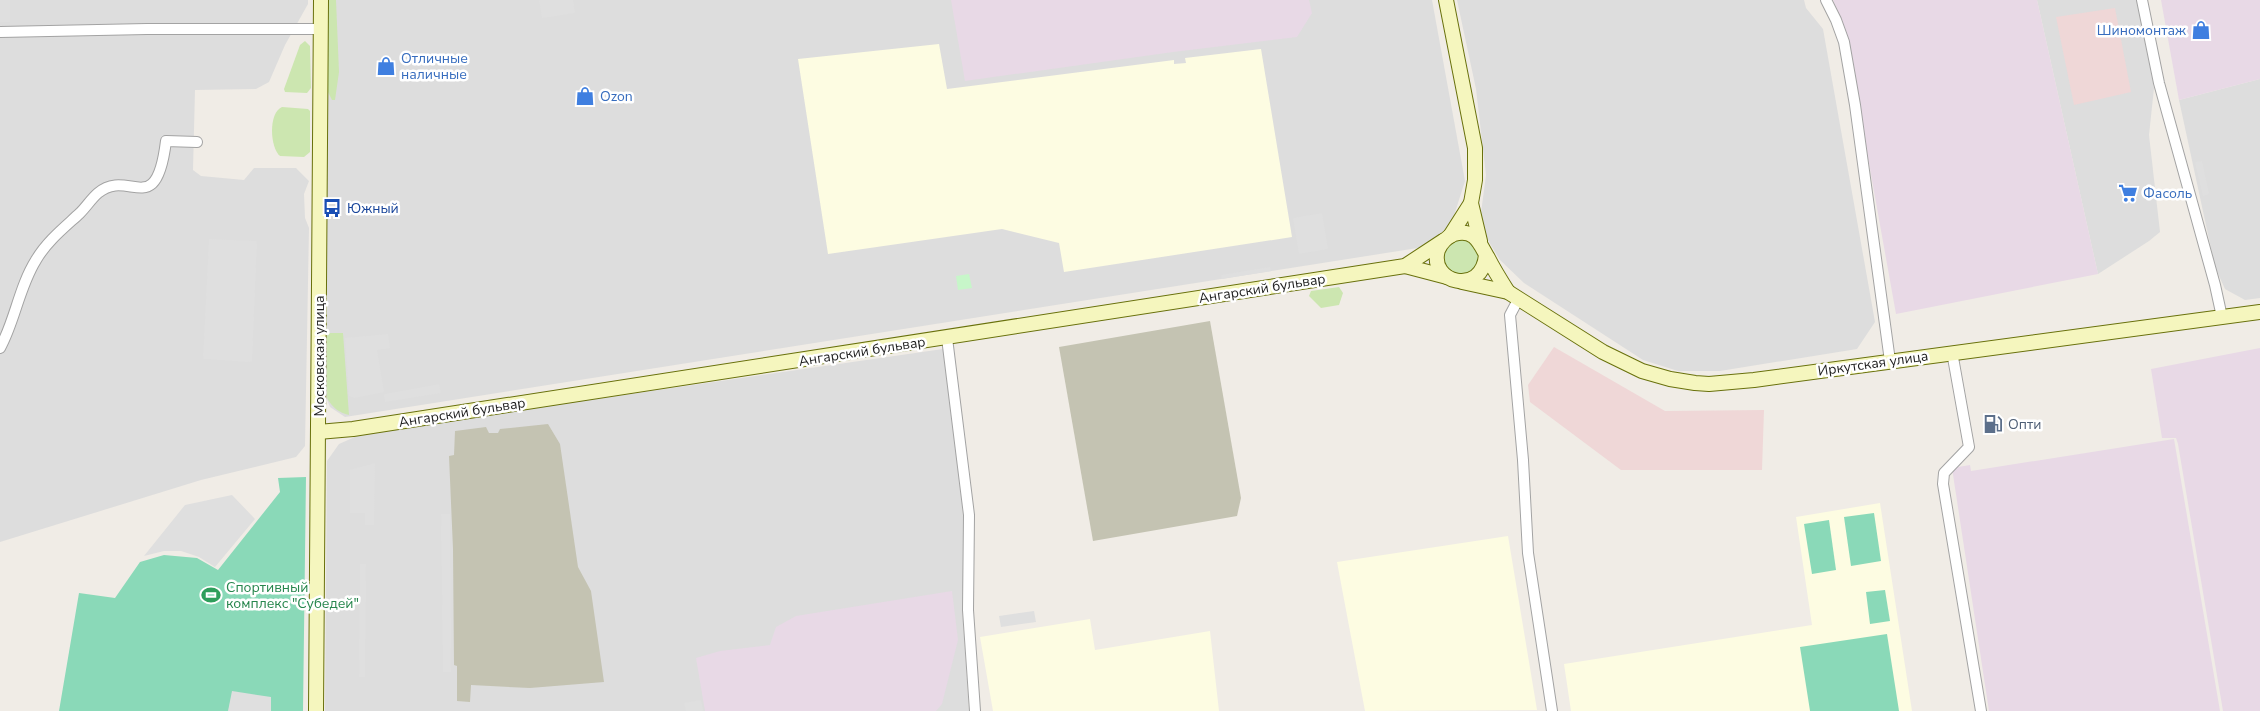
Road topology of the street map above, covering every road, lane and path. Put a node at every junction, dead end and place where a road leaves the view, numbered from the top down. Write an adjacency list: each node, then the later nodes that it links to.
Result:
1 (321, 0): 5 (street, Московская улица)
2 (1446, 0): 8 (street)
3 (1826, 0): 21 (street)
4 (2142, 0): 17 (street)
5 (320, 29): 6 (street); 22 (street, Московская улица)
6 (0, 32)
7 (197, 142): 19 (street)
8 (1471, 203): 9 (street); 10 (street)
9 (1447, 239): 10 (street); 12 (street, Ангарский бульвар); 13 (street)
10 (1480, 241): 11 (street)
11 (1486, 255): 14 (street); 15 (street, Иркутская улица)
12 (1406, 266): 13 (street, Ангарский бульвар); 18 (street, Ангарский бульвар)
13 (1447, 277): 14 (street)
14 (1462, 282): 15 (street, Иркутская улица)
15 (1513, 295): 21 (street, Иркутская улица); 25 (street)
16 (2260, 312): 17 (street, Иркутская улица)
17 (2222, 317): 20 (street, Иркутская улица)
18 (947, 338): 22 (street, Ангарский бульвар); 24 (street)
19 (0, 348)
20 (1952, 352): 21 (street, Иркутская улица); 26 (street)
21 (1890, 361)
22 (318, 432): 23 (street, Московская улица)
23 (316, 711)
24 (975, 711)
25 (1552, 711)
26 (1981, 711)

